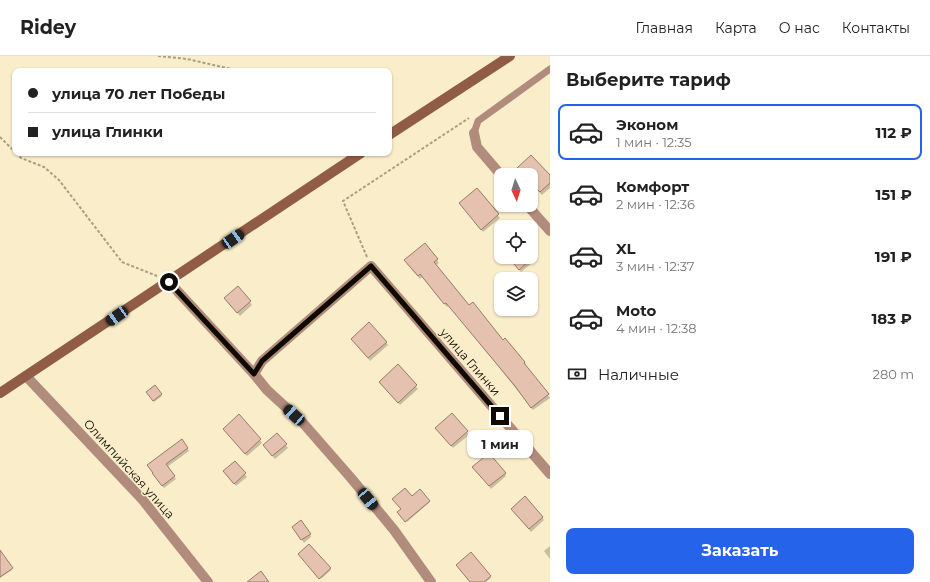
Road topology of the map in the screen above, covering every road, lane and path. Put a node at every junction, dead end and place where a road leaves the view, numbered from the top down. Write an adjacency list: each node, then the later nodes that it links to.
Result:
1 (158, 56): 3 (path)
2 (510, 56): 6 (main road)
3 (227, 68)
4 (550, 69): 7 (lane)
5 (474, 114): 15 (path)
6 (392, 133)
7 (474, 133): 12 (street)
8 (0, 137): 9 (path)
9 (12, 148)
10 (19, 156): 16 (path)
11 (357, 156): 16 (main road)
12 (495, 168)
13 (534, 212): 14 (street)
14 (550, 231)
15 (371, 266): 17 (street); 20 (street, улица Глинки)
16 (169, 282): 17 (street); 18 (main road)
17 (254, 374): 22 (street)
18 (26, 376): 19 (main road); 21 (street, Олимпийская улица)
19 (0, 393)
20 (550, 474)
21 (208, 582)
22 (431, 582)

